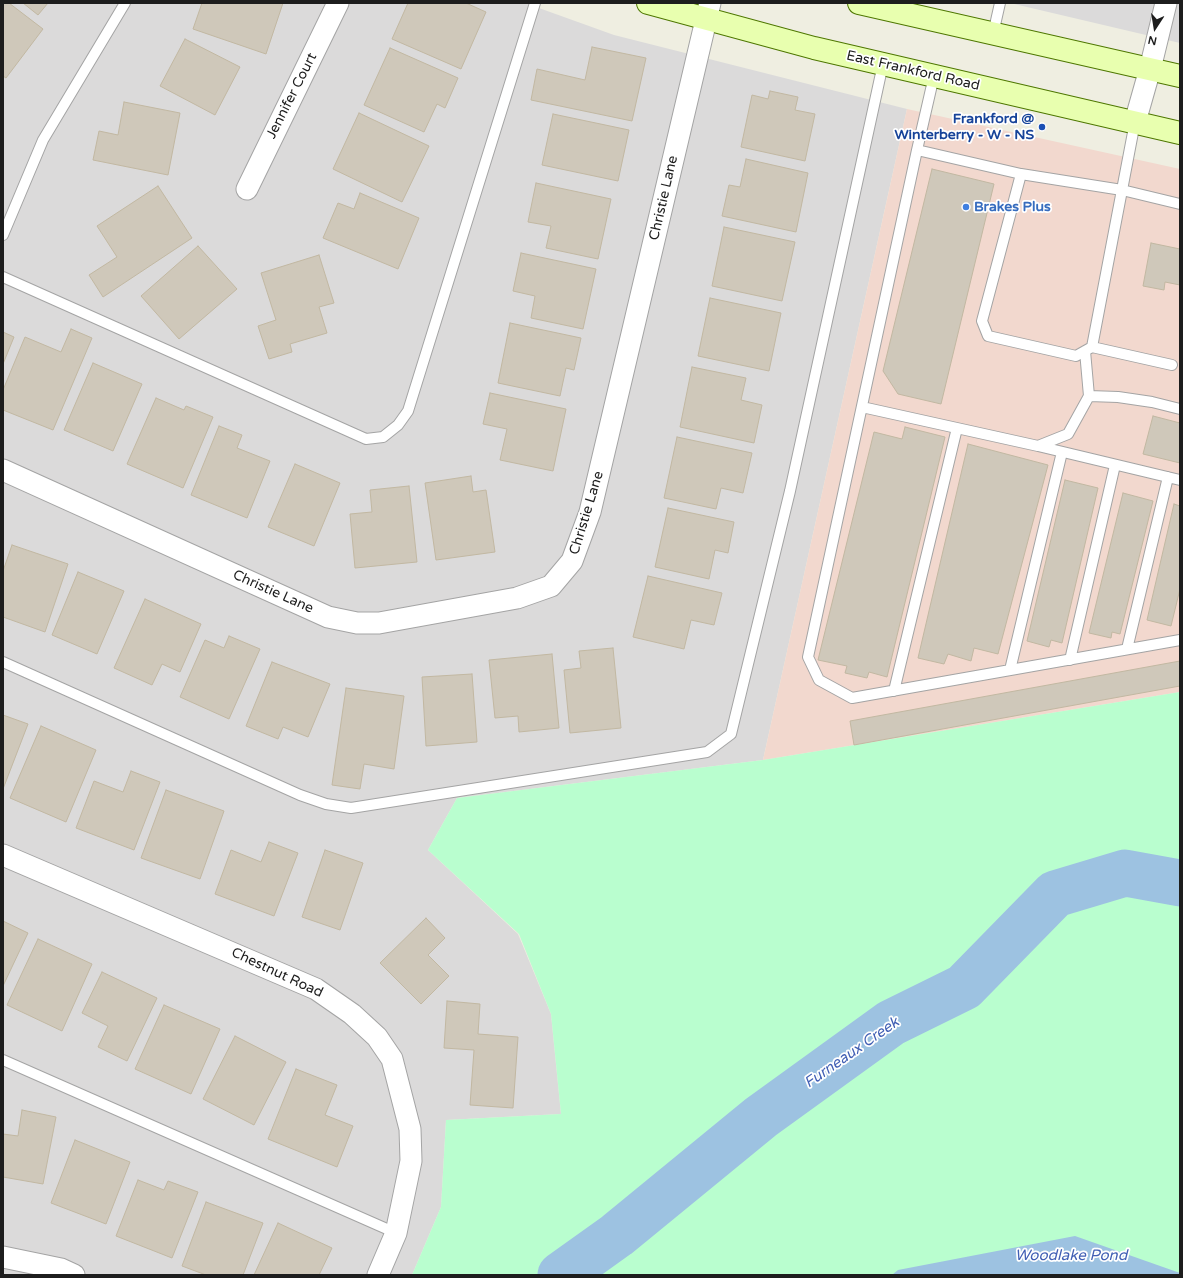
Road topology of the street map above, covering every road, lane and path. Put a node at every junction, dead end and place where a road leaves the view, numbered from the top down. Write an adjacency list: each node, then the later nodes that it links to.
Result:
1 (125, 3): 21 (lane)
2 (338, 3): 18 (street, Jennifer Court)
3 (535, 3): 22 (lane)
4 (648, 3): 8 (main road, East Frankford Road)
5 (859, 3): 9 (main road)
6 (1000, 3): 9 (lane)
7 (1166, 3): 11 (street)
8 (708, 11): 10 (main road, East Frankford Road); 32 (street, Christie Lane)
9 (993, 34): 11 (main road)
10 (883, 64): 12 (main road, East Frankford Road); 38 (lane)
11 (1150, 69): 13 (main road); 14 (street)
12 (934, 76): 14 (main road, East Frankford Road); 16 (lane)
13 (1180, 76)
14 (1135, 122): 15 (main road, East Frankford Road); 19 (lane)
15 (1180, 133)
16 (917, 150): 17 (lane); 26 (lane)
17 (1021, 174): 19 (lane); 23 (lane)
18 (247, 189)
19 (1122, 190): 20 (lane); 23 (lane)
20 (1180, 204)
21 (3, 235)
22 (3, 276)
23 (1088, 349): 24 (lane); 25 (lane)
24 (1172, 365)
25 (1089, 396): 27 (lane); 29 (lane)
26 (862, 407): 28 (lane); 40 (lane)
27 (1180, 409)
28 (957, 428): 29 (lane); 40 (lane)
29 (1038, 446): 30 (lane)
30 (1062, 452): 31 (lane); 39 (lane)
31 (1115, 465): 33 (lane); 37 (lane)
32 (3, 470)
33 (1168, 477): 34 (lane); 36 (lane)
34 (1180, 480)
35 (1180, 639): 36 (lane)
36 (1127, 649): 37 (lane)
37 (1070, 660): 39 (lane)
38 (3, 662)
39 (1010, 670): 40 (lane)
40 (894, 691)
41 (3, 855): 43 (street, Chestnut Road)
42 (3, 1060): 43 (lane)
43 (396, 1233): 46 (street, Chestnut Road)
44 (3, 1257): 45 (street)
45 (74, 1275)
46 (378, 1275)

